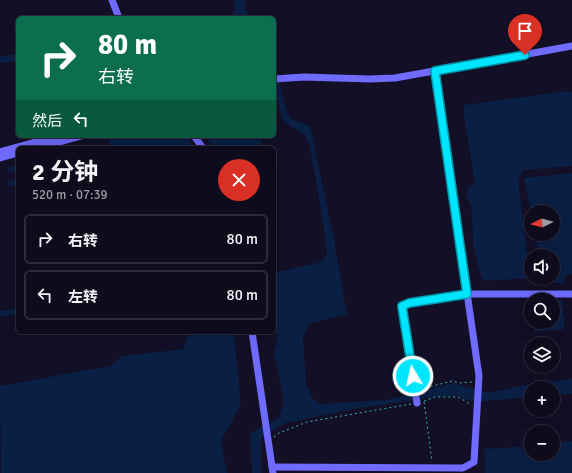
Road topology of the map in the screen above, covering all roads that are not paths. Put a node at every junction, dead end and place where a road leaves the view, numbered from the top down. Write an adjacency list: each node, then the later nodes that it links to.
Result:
1 (112, 0): 2 (street)
2 (118, 16)
3 (572, 46): 4 (street)
4 (435, 71): 5 (street); 14 (street)
5 (276, 80)
6 (50, 138): 8 (street)
7 (74, 138): 9 (street)
8 (21, 146)
9 (45, 146)
10 (16, 148): 11 (street)
11 (0, 152)
12 (16, 154): 13 (street)
13 (0, 158)
14 (467, 294): 15 (street); 17 (street); 18 (street)
15 (572, 294)
16 (252, 334): 18 (street)
17 (417, 403)
18 (272, 470)

